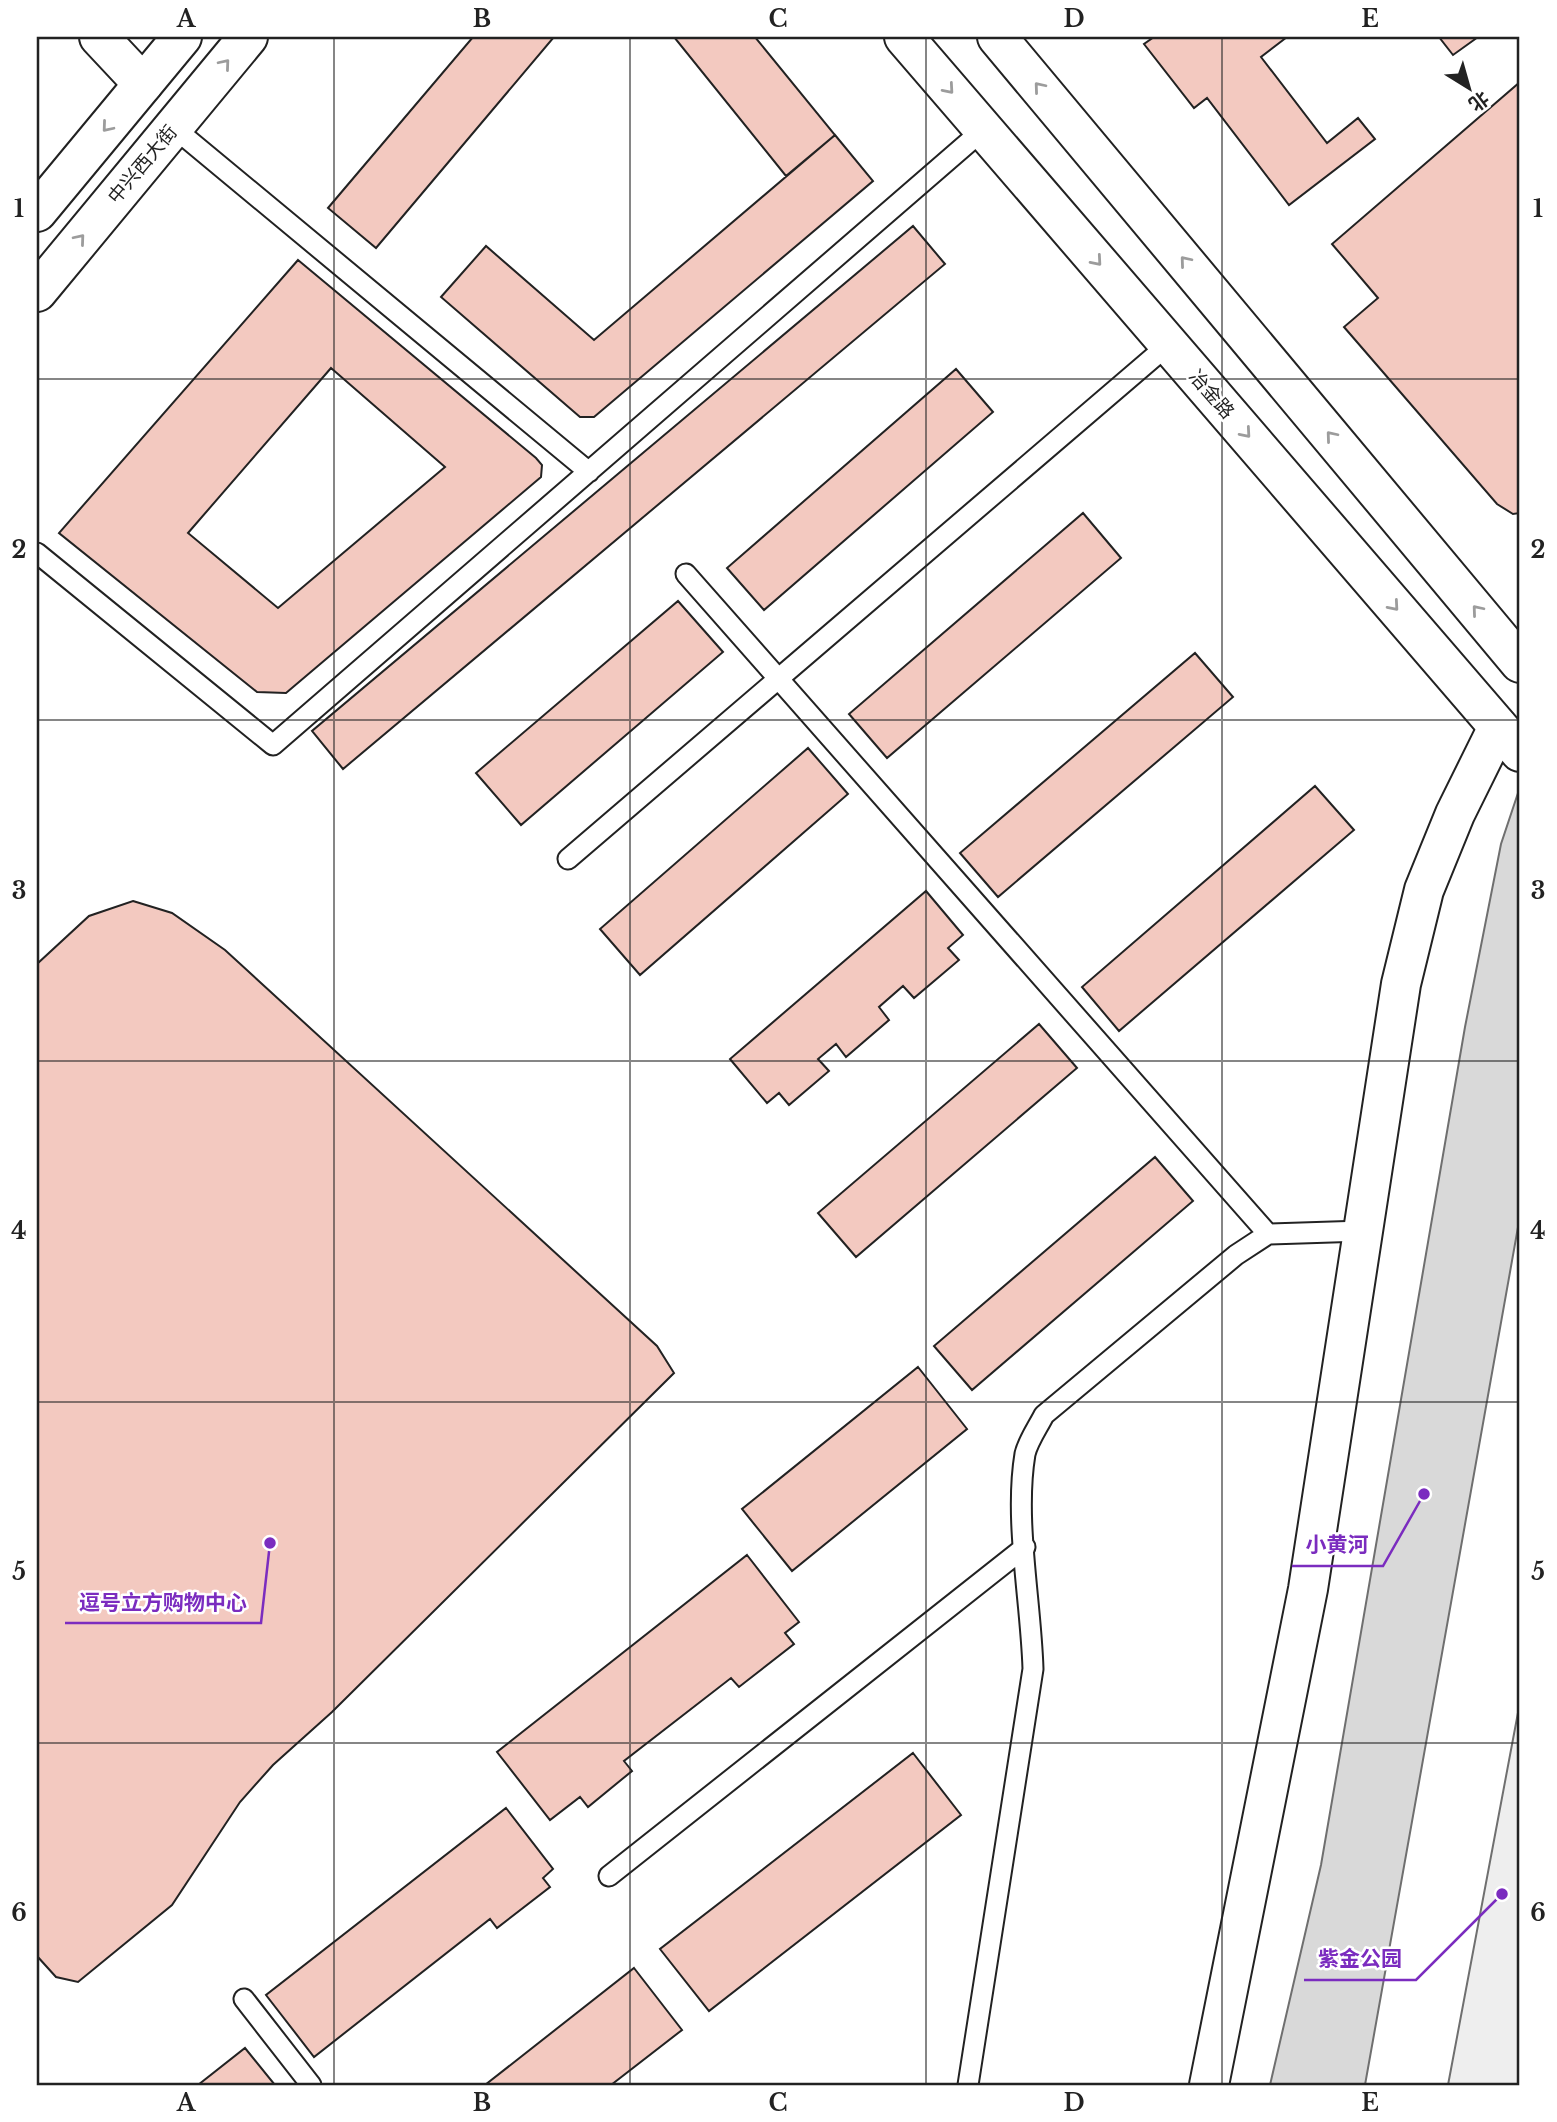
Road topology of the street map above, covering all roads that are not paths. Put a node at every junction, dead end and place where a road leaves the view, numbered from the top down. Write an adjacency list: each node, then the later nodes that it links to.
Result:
1 (99, 37): 6 (street)
2 (182, 37): 6 (street)
3 (248, 37): 7 (street, 中兴西大街, one-way to 3)
4 (904, 37): 8 (street, 冶金路, one-way to 8)
5 (997, 37): 15 (street, one-way to 5)
6 (143, 84): 9 (street, one-way to 9)
7 (173, 127): 10 (street, 中兴西大街, one-way to 7); 12 (lane)
8 (984, 129): 11 (street, 冶金路, one-way to 11); 12 (lane)
9 (37, 212)
10 (37, 292)
11 (1169, 344): 16 (lane); 17 (street, 冶金路, one-way to 17)
12 (589, 471): 13 (lane)
13 (37, 553)
14 (686, 574): 16 (lane)
15 (1517, 651)
16 (779, 679): 18 (lane); 20 (lane)
17 (1509, 739): 19 (street)
18 (568, 859)
19 (1363, 1231): 20 (lane); 26 (street)
20 (1268, 1234): 21 (lane)
21 (1025, 1547): 22 (lane); 25 (lane)
22 (609, 1875)
23 (244, 1999): 24 (lane)
24 (311, 2085)
25 (968, 2085)
26 (1209, 2085)

